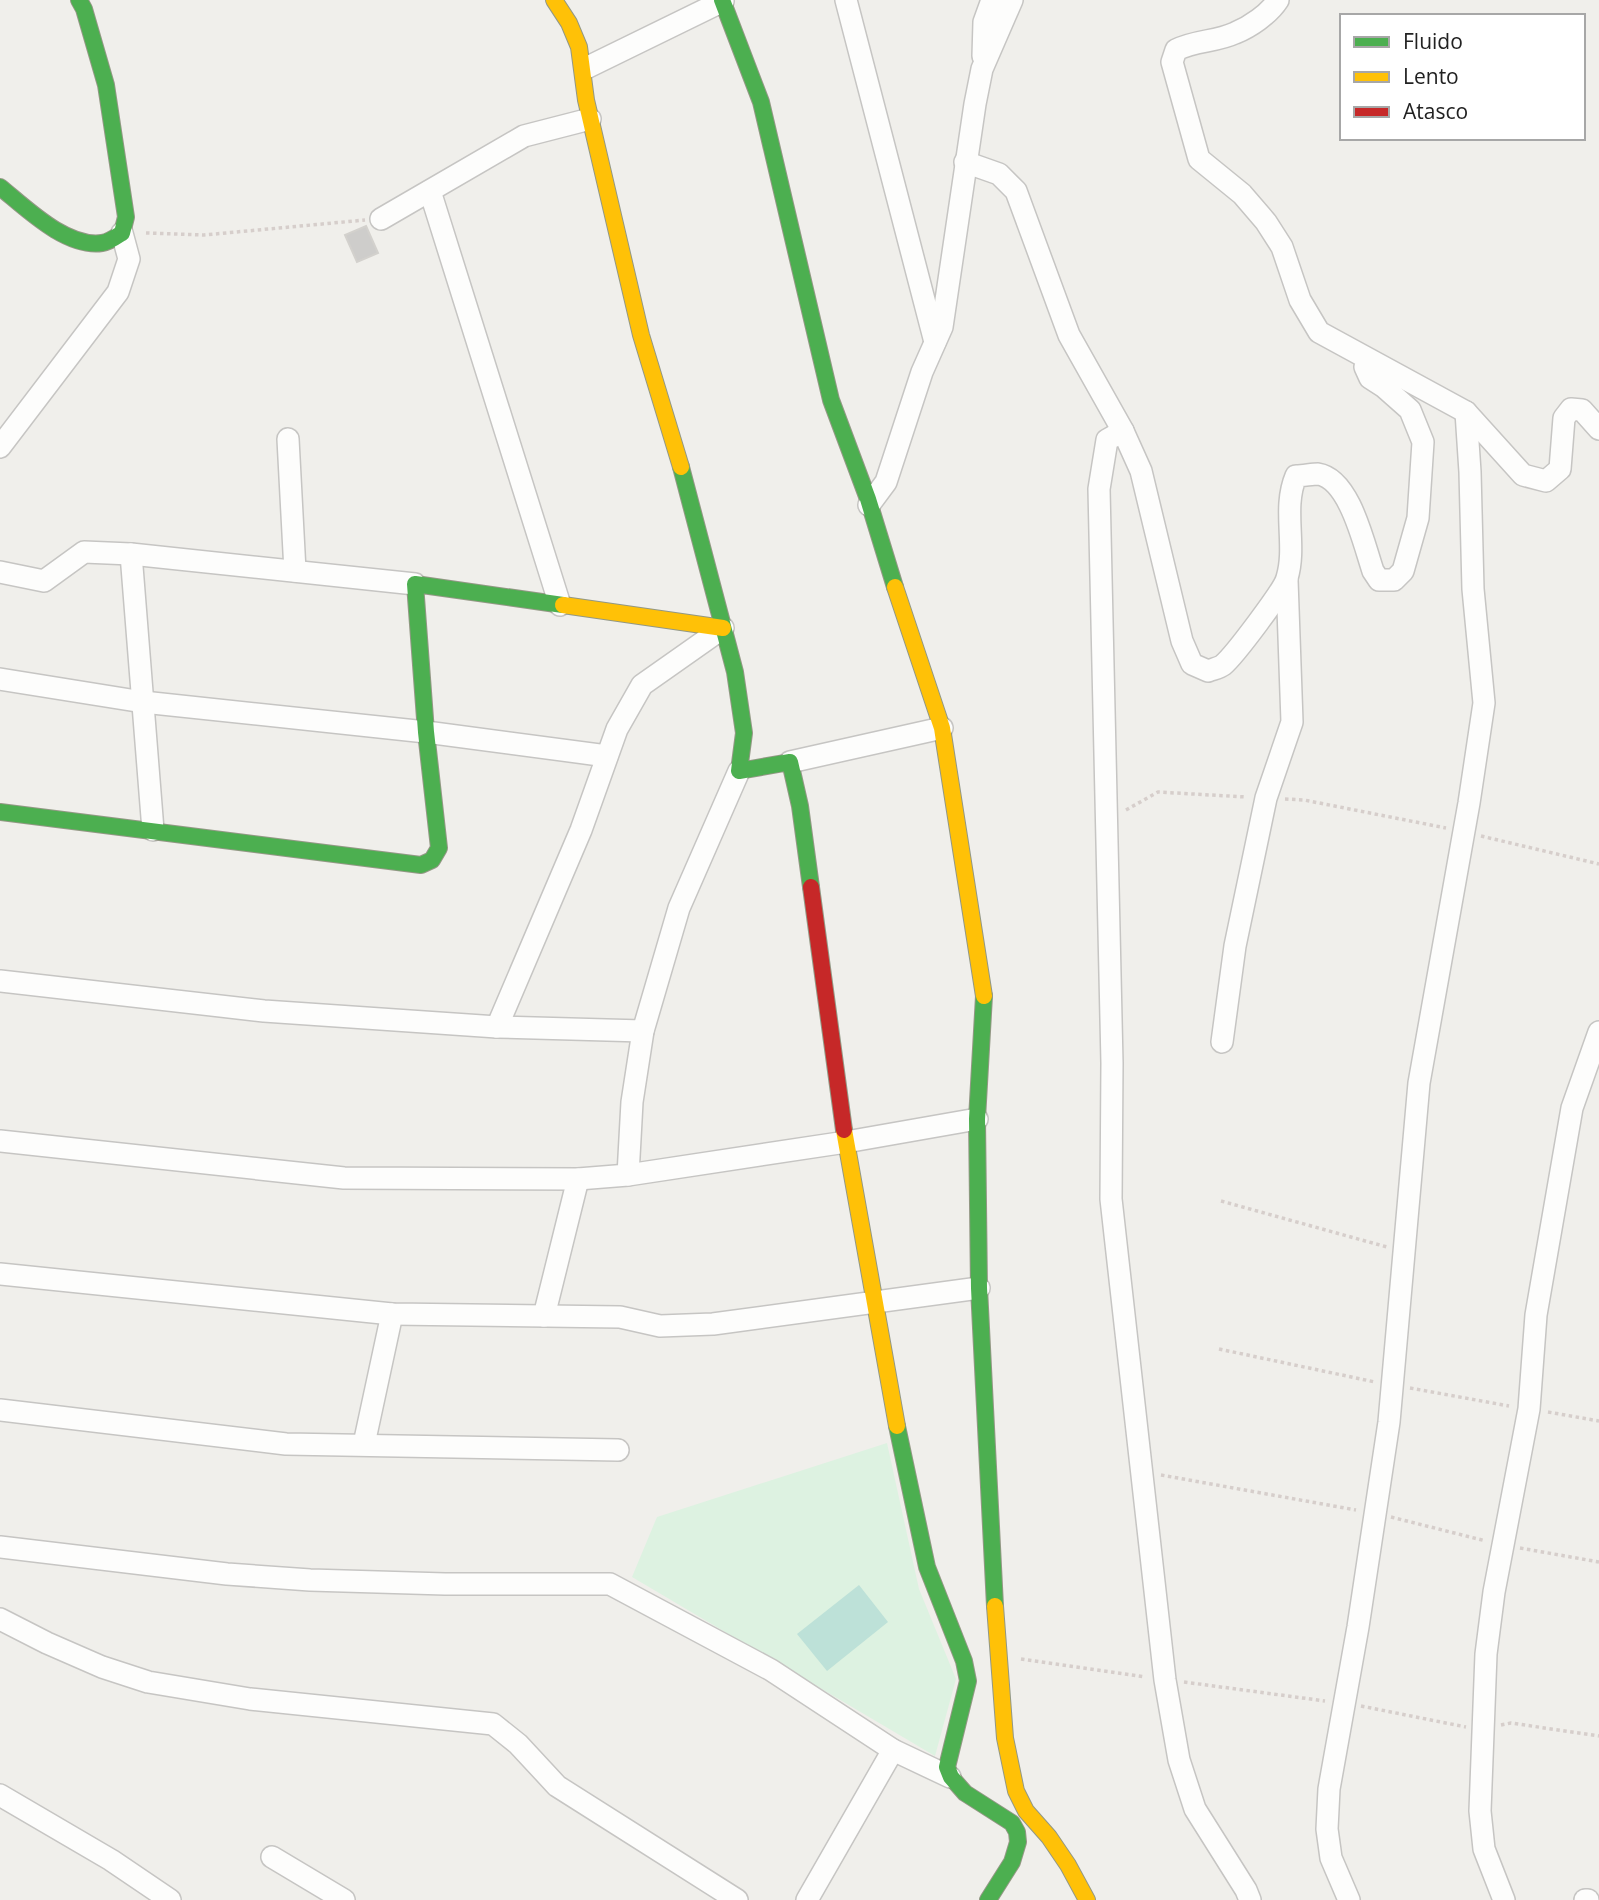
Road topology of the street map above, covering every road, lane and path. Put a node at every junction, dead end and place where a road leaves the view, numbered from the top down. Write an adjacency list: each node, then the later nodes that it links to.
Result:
1 (79, 0): 15 (street)
2 (554, 0): 8 (street)
3 (846, 0): 16 (street)
4 (992, 0): 9 (street)
5 (1012, 0): 9 (street)
6 (1278, 0): 17 (street)
7 (723, 1): 8 (street); 23 (street)
8 (586, 68): 10 (street)
9 (982, 69): 11 (street)
10 (590, 119): 13 (street); 30 (street)
11 (965, 162): 16 (street); 20 (street)
12 (0, 187): 15 (street)
13 (430, 191): 14 (street); 29 (street)
14 (381, 219): 15 (path)
15 (122, 233): 22 (street)
16 (935, 342): 23 (street)
17 (1372, 362): 18 (street); 27 (street)
18 (1466, 412): 19 (street); 42 (street)
19 (1599, 429)
20 (1123, 431): 27 (street); 40 (street)
21 (288, 439): 25 (street)
22 (0, 447)
23 (869, 505): 33 (street)
24 (131, 554): 25 (street); 26 (street); 32 (street)
25 (295, 571): 28 (street)
26 (0, 572)
27 (1287, 580): 38 (street)
28 (415, 584): 29 (street); 34 (street)
29 (560, 605): 30 (street)
30 (723, 628): 35 (street); 37 (street)
31 (0, 679): 32 (street)
32 (143, 702): 34 (street); 41 (street)
33 (942, 728): 36 (street); 49 (street)
34 (426, 732): 35 (street); 41 (street)
35 (607, 756): 45 (street)
36 (790, 762): 37 (street); 51 (street)
37 (739, 771): 46 (street)
38 (1266, 798): 40 (path); 42 (path); 48 (street)
39 (0, 812): 41 (street)
40 (1105, 821): 67 (street)
41 (153, 830)
42 (1464, 832): 43 (path); 55 (street)
43 (1599, 863)
44 (0, 981): 45 (street)
45 (497, 1027): 46 (street)
46 (643, 1031): 52 (street)
47 (1599, 1032): 69 (street)
48 (1222, 1042)
49 (977, 1119): 51 (street); 57 (street)
50 (0, 1142): 53 (street)
51 (846, 1142): 52 (street); 58 (street)
52 (628, 1175): 53 (street)
53 (578, 1179): 60 (street)
54 (1221, 1201): 55 (path)
55 (1402, 1251): 68 (street)
56 (0, 1274): 59 (street)
57 (979, 1288): 58 (street); 66 (street)
58 (874, 1302): 60 (street); 72 (street)
59 (392, 1314): 60 (street); 62 (street)
60 (544, 1316)
61 (0, 1410): 62 (street)
62 (364, 1444): 63 (street)
63 (618, 1450)
64 (0, 1547): 71 (street)
65 (0, 1619): 78 (street)
66 (998, 1656): 67 (path); 74 (street)
67 (1165, 1680): 68 (path); 82 (street)
68 (1345, 1703): 69 (path); 83 (street)
69 (1483, 1730): 70 (path); 84 (street)
70 (1599, 1736)
71 (892, 1750): 72 (street); 79 (street)
72 (950, 1777): 74 (street)
73 (0, 1795): 76 (street)
74 (1019, 1817): 80 (street); 81 (street)
75 (272, 1857): 77 (street)
76 (170, 1900)
77 (344, 1900)
78 (737, 1900)
79 (807, 1900)
80 (988, 1900)
81 (1087, 1900)
82 (1250, 1900)
83 (1349, 1900)
84 (1504, 1900)

